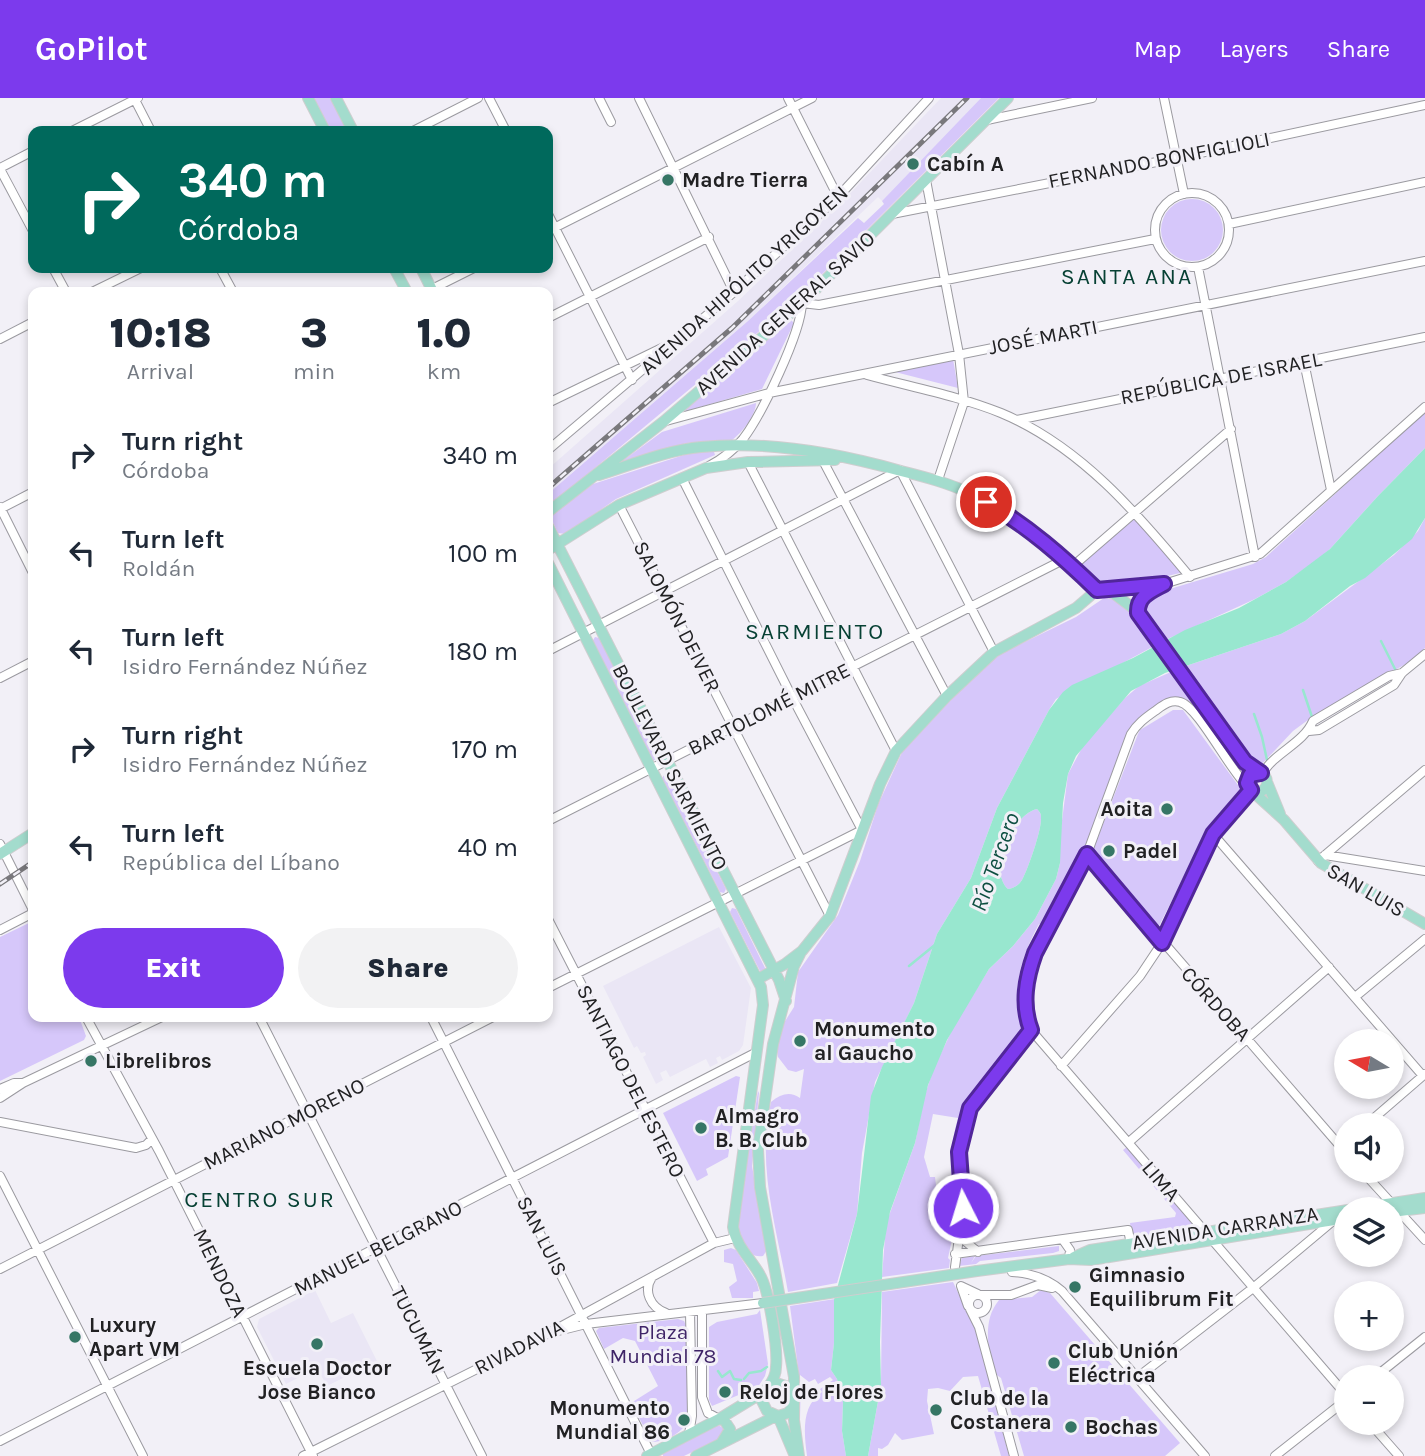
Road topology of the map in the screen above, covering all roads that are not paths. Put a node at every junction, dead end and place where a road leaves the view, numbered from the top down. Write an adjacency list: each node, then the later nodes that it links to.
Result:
1 (309, 98): 21 (main road)
2 (336, 98): 22 (main road)
3 (478, 98): 23 (street)
4 (489, 98): 24 (street)
5 (599, 98): 18 (street)
6 (639, 98): 27 (street)
7 (788, 98): 16 (street)
8 (812, 98): 16 (street)
9 (929, 98): 32 (street, AVENIDA HIPÓLITO YRIGOYEN)
10 (1008, 98): 17 (main road, AVENIDA GENERAL SAVIO)
11 (1092, 98): 17 (street)
12 (1164, 98): 26 (street)
13 (1421, 98): 15 (street)
14 (136, 99): 19 (street); 20 (street)
15 (1425, 104): 26 (street, FERNANDO BONFIGLIOLI)
16 (793, 108): 27 (street); 32 (street)
17 (987, 120): 29 (main road, AVENIDA GENERAL SAVIO)
18 (611, 122)
19 (82, 126)
20 (149, 126)
21 (323, 126)
22 (350, 126)
23 (423, 126)
24 (503, 126)
25 (28, 154): 28 (street)
26 (1177, 158): 31 (street); 33 (street, FERNANDO BONFIGLIOLI)
27 (674, 166): 37 (street); 39 (street)
28 (0, 168): 35 (street)
29 (926, 180): 33 (street); 34 (main road, AVENIDA GENERAL SAVIO)
30 (1425, 183): 36 (street)
31 (1184, 194): 36 (street); 40 (street)
32 (838, 197): 48 (street, AVENIDA HIPÓLITO YRIGOYEN)
33 (931, 206): 34 (street, FERNANDO BONFIGLIOLI); 45 (street)
34 (892, 214): 50 (main road, AVENIDA GENERAL SAVIO)
35 (28, 221)
36 (1228, 224): 42 (street)
37 (553, 228)
38 (553, 232): 49 (street)
39 (709, 237): 48 (street); 49 (street)
40 (1155, 239): 42 (street); 45 (street)
41 (1425, 261): 51 (street, JOSÉ MARTI)
42 (1198, 267): 51 (street)
43 (131, 273): 46 (street)
44 (464, 273): 47 (street)
45 (944, 280): 50 (street); 57 (street)
46 (102, 287)
47 (438, 287)
48 (734, 292): 56 (street, AVENIDA HIPÓLITO YRIGOYEN)
49 (590, 297): 52 (street); 59 (street)
50 (802, 303): 63 (street); 68 (main road, AVENIDA GENERAL SAVIO)
51 (1206, 305): 57 (street, JOSÉ MARTI); 61 (street)
52 (553, 316)
53 (28, 325): 55 (street)
54 (1425, 337): 58 (street, REPÚBLICA DE ISRAEL)
55 (0, 339)
56 (679, 340): 59 (street); 62 (street, AVENIDA HIPÓLITO YRIGOYEN)
57 (959, 354): 60 (street, JOSÉ MARTI); 65 (street)
58 (1304, 362): 61 (street, REPÚBLICA DE ISRAEL); 79 (street)
59 (624, 364): 62 (street); 64 (street)
60 (864, 374): 63 (street, JOSÉ MARTI); 65 (street)
61 (1220, 377): 67 (street, REPÚBLICA DE ISRAEL); 69 (street)
62 (632, 380): 70 (street, AVENIDA HIPÓLITO YRIGOYEN)
63 (769, 393): 68 (street, JOSÉ MARTI); 71 (street)
64 (553, 400)
65 (964, 401): 67 (street); 78 (street)
66 (1425, 407): 79 (street)
67 (1017, 420): 85 (street)
68 (663, 422): 76 (main road, AVENIDA GENERAL SAVIO)
69 (1231, 429): 85 (street, BARTOLOMÉ MITRE); 90 (street)
70 (553, 446)
71 (737, 446): 72 (main road); 74 (street); 76 (main road)
72 (820, 456): 73 (main road); 75 (main road); 81 (street)
73 (748, 462): 74 (main road); 86 (street)
74 (706, 468): 77 (main road)
75 (900, 470): 78 (main road); 81 (street); 99 (street)
76 (591, 478): 84 (main road, AVENIDA GENERAL SAVIO)
77 (682, 478): 82 (main road); 91 (street)
78 (938, 480): 92 (main road)
79 (1331, 490): 90 (street)
80 (28, 494): 83 (street)
81 (844, 499): 86 (street); 103 (street)
82 (619, 505): 88 (main road); 98 (street, SALOMÓN DEIVER)
83 (0, 508): 93 (street)
84 (553, 508)
85 (1136, 512): 92 (street, BARTOLOMÉ MITRE); 95 (street)
86 (785, 530): 91 (street); 108 (street)
87 (553, 536): 88 (main road, BOULEVARD SARMIENTO)
88 (558, 545): 89 (main road); 101 (main road, BOULEVARD SARMIENTO)
89 (553, 548)
90 (1255, 557): 95 (street)
91 (724, 561): 98 (street); 111 (street)
92 (1069, 562): 97 (main road); 99 (street, BARTOLOMÉ MITRE)
93 (28, 563)
94 (553, 573): 102 (main road, BOULEVARD SARMIENTO)
95 (1191, 577): 96 (street)
96 (1164, 584): 97 (street); 100 (main road)
97 (1097, 590): 100 (main road); 105 (main road)
98 (664, 593): 101 (street); 112 (street, SALOMÓN DEIVER)
99 (971, 607): 103 (street, BARTOLOMÉ MITRE); 105 (street)
100 (1140, 616): 115 (main road)
101 (598, 626): 102 (street); 114 (main road, BOULEVARD SARMIENTO)
102 (583, 633): 104 (street); 116 (main road, BOULEVARD SARMIENTO)
103 (914, 635): 108 (street, BARTOLOMÉ MITRE); 110 (street)
104 (553, 648)
105 (994, 652): 110 (main road)
106 (1425, 653): 118 (street)
107 (28, 664): 109 (street)
108 (853, 667): 111 (street, BARTOLOMÉ MITRE); 113 (street)
109 (0, 678)
110 (947, 696): 113 (main road)
111 (792, 698): 112 (street, BARTOLOMÉ MITRE); 122 (street)
112 (733, 727): 114 (street, BARTOLOMÉ MITRE); 128 (street, SALOMÓN DEIVER)
113 (896, 751): 122 (main road)
114 (668, 761): 116 (street, BARTOLOMÉ MITRE); 131 (main road, BOULEVARD SARMIENTO)
115 (1245, 762): 118 (main road); 119 (main road)
116 (652, 769): 120 (street, BARTOLOMÉ MITRE); 132 (main road, BOULEVARD SARMIENTO)
117 (1425, 770): 127 (street)
118 (1263, 776): 119 (main road); 119 (main road); 121 (main road, SAN LUIS)
119 (1250, 787): 121 (main road, SAN LUIS); 123 (street); 126 (street)
120 (553, 818)
121 (1284, 820): 127 (main road, SAN LUIS)
122 (862, 830): 128 (street); 134 (main road)
123 (1213, 834): 139 (street); 141 (street)
124 (28, 836): 125 (main road)
125 (1, 850): 130 (street)
126 (1087, 854): 139 (street, CÓRDOBA); 154 (street)
127 (1321, 858): 129 (street); 135 (main road, SAN LUIS)
128 (802, 862): 131 (street); 134 (street, SALOMÓN DEIVER)
129 (1425, 872)
130 (28, 894)
131 (735, 894): 132 (street); 142 (main road, BOULEVARD SARMIENTO)
132 (719, 902): 143 (street); 144 (main road, BOULEVARD SARMIENTO)
133 (28, 914): 137 (street)
134 (830, 916): 140 (main road)
135 (1425, 924)
136 (553, 929): 143 (street, SANTIAGO DEL ESTERO)
137 (0, 930)
138 (1425, 939): 147 (street)
139 (1162, 943): 155 (street, CÓRDOBA); 159 (street)
140 (802, 951): 142 (main road); 148 (main road)
141 (1329, 967): 147 (street); 155 (street)
142 (774, 971): 144 (main road); 148 (main road, BOULEVARD SARMIENTO)
143 (576, 973): 145 (street); 166 (street, SANTIAGO DEL ESTERO)
144 (758, 979): 146 (main road, BOULEVARD SARMIENTO)
145 (553, 985)
146 (763, 996): 148 (main road); 158 (main road)
147 (1355, 997): 160 (street)
148 (785, 1005): 163 (main road)
149 (89, 1022): 157 (street, MENDOZA)
150 (151, 1022): 157 (street)
151 (262, 1022): 167 (street, TUCUMÁN)
152 (434, 1022): 156 (street, SAN LUIS)
153 (483, 1022): 156 (street, MARIANO MORENO)
154 (1031, 1030): 159 (street, LIMA); 187 (street)
155 (1247, 1038): 170 (street, CÓRDOBA); 172 (street)
156 (444, 1042): 167 (street, MARIANO MORENO); 174 (street, SAN LUIS)
157 (101, 1046): 161 (street); 171 (street, MENDOZA)
158 (755, 1054): 162 (main road); 166 (street, MANUEL BELGRANO)
159 (1061, 1066): 172 (street, LIMA)
160 (1424, 1075): 168 (street)
161 (23, 1083): 164 (street); 165 (street)
162 (751, 1086): 163 (main road); 189 (main road)
163 (766, 1088): 198 (main road)
164 (0, 1090)
165 (0, 1098)
166 (646, 1109): 174 (street, MANUEL BELGRANO); 193 (street, SANTIAGO DEL ESTERO)
167 (308, 1112): 175 (street, MARIANO MORENO); 197 (street, TUCUMÁN)
168 (1380, 1113)
169 (0, 1122): 171 (street)
170 (1334, 1137)
171 (152, 1139): 175 (street, MENDOZA)
172 (1129, 1142): 188 (street, LIMA)
173 (0, 1176): 196 (street)
174 (513, 1179): 197 (street, MANUEL BELGRANO); 219 (street, SAN LUIS)
175 (174, 1181): 196 (street, MARIANO MORENO); 220 (street, MENDOZA)
176 (1372, 1183): 177 (street)
177 (1384, 1197)
178 (1425, 1198): 179 (main road, AVENIDA CARRANZA)
179 (1404, 1205)
180 (1404, 1208): 181 (main road, AVENIDA CARRANZA)
181 (1425, 1208)
182 (1334, 1211): 188 (main road, AVENIDA CARRANZA)
183 (1404, 1218): 192 (street)
184 (1334, 1220): 186 (main road, AVENIDA CARRANZA)
185 (1334, 1221): 195 (street)
186 (1291, 1227): 191 (main road, AVENIDA CARRANZA); 195 (street)
187 (960, 1229): 199 (street); 200 (street)
188 (1205, 1231): 191 (street, LIMA); 194 (main road, AVENIDA CARRANZA)
189 (735, 1238): 193 (street, RIVADAVIA); 201 (main road)
190 (1063, 1240): 194 (street); 199 (street); 202 (street)
191 (1212, 1240): 202 (main road, AVENIDA CARRANZA); 208 (street, LIMA)
192 (1425, 1240)
193 (714, 1243): 207 (street, RIVADAVIA)
194 (1131, 1244): 202 (main road, AVENIDA CARRANZA)
195 (1305, 1245): 208 (street)
196 (38, 1249): 205 (street, MARIANO MORENO); 229 (street)
197 (377, 1249): 220 (street, MANUEL BELGRANO); 227 (street, TUCUMÁN)
198 (773, 1252): 201 (main road); 231 (main road)
199 (978, 1252): 200 (street)
200 (955, 1254): 203 (street)
201 (749, 1259): 230 (main road)
202 (1069, 1259): 204 (main road, AVENIDA CARRANZA)
203 (955, 1267)
204 (999, 1268): 206 (street); 213 (main road, AVENIDA CARRANZA, bridge)
205 (0, 1269)
206 (1012, 1272): 209 (street); 210 (street)
207 (652, 1276): 218 (street); 219 (street, RIVADAVIA)
208 (1253, 1288): 226 (street); 228 (street, LIMA)
209 (1062, 1291): 210 (street); 226 (street)
210 (1019, 1292): 212 (street)
211 (979, 1294): 212 (street); 214 (street); 214 (street); 215 (street)
212 (999, 1296): 215 (street)
213 (763, 1303): 216 (street)
214 (969, 1307): 215 (street); 222 (street)
215 (985, 1309): 222 (street)
216 (702, 1311): 217 (street); 234 (street)
217 (690, 1312): 218 (street); 235 (street)
218 (672, 1314): 221 (street)
219 (581, 1315): 221 (street, SAN LUIS); 223 (street, RIVADAVIA)
220 (242, 1318): 229 (street, MANUEL BELGRANO); 239 (street, MENDOZA)
221 (586, 1324): 223 (street); 240 (street, SAN LUIS)
222 (979, 1327): 245 (street)
223 (549, 1333): 227 (street, RIVADAVIA)
224 (1425, 1337): 225 (street)
225 (1390, 1365)
226 (1138, 1377): 246 (street)
227 (445, 1383): 239 (street, RIVADAVIA); 242 (street, TUCUMÁN)
228 (1334, 1384)
229 (108, 1385): 237 (street, MANUEL BELGRANO); 241 (street)
230 (766, 1389): 231 (main road); 233 (main road); 234 (main road)
231 (794, 1401): 233 (main road); 244 (main road)
232 (1334, 1408): 247 (street)
233 (777, 1416): 238 (main road); 244 (main road)
234 (719, 1419): 235 (main road); 238 (main road)
235 (689, 1434): 240 (main road)
236 (1381, 1435): 248 (street)
237 (0, 1441)
238 (722, 1443): 243 (main road)
239 (309, 1455)
240 (650, 1455)
241 (143, 1456)
242 (482, 1456)
243 (696, 1456)
244 (797, 1456)
245 (1014, 1456)
246 (1205, 1456)
247 (1275, 1456)
248 (1399, 1456)

